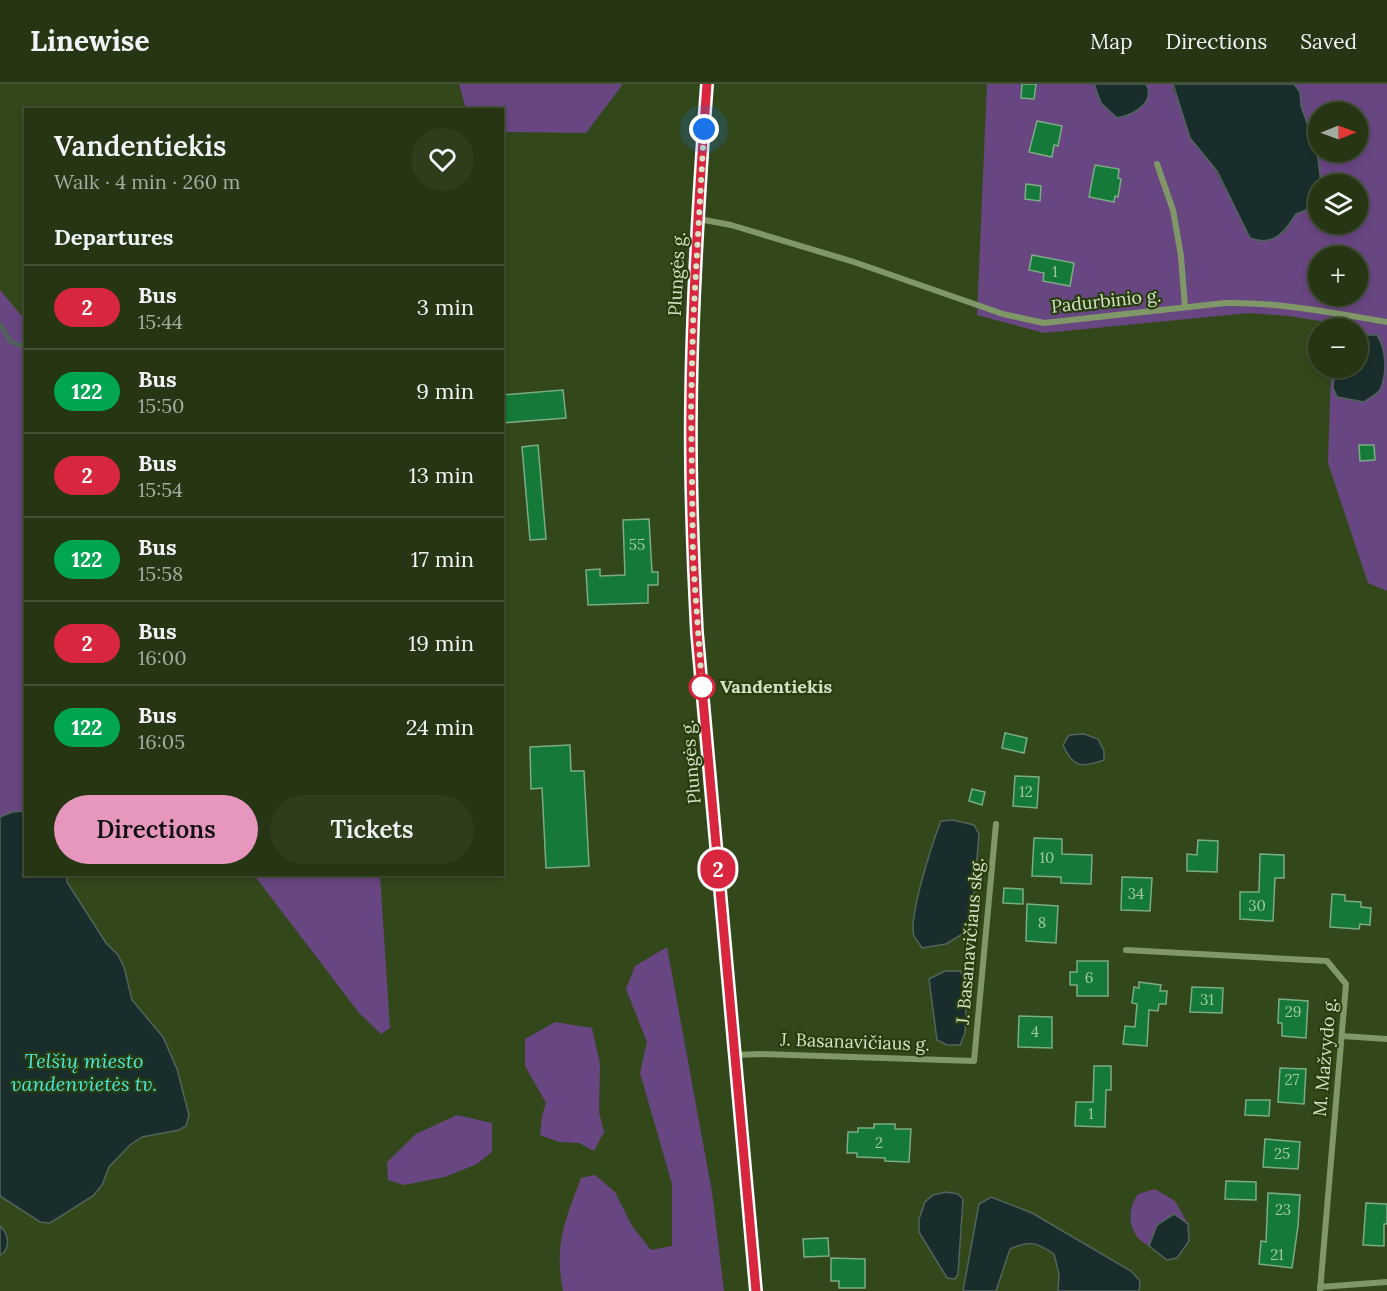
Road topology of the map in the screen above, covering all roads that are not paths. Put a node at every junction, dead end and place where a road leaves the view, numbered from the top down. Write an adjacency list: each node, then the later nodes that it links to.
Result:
1 (707, 84): 3 (main road, Plungės g.)
2 (1157, 164): 4 (street)
3 (698, 219): 4 (street, Padurbinio g.); 10 (main road, Plungės g.)
4 (1185, 307): 5 (street, Padurbinio g.)
5 (1387, 322)
6 (996, 824): 11 (street, J. Basanavičiaus skg.)
7 (1126, 950): 8 (street, M. Mažvydo g.)
8 (1342, 1036): 9 (street); 13 (street, M. Mažvydo g.)
9 (1387, 1039)
10 (735, 1055): 11 (street, J. Basanavičiaus g.); 14 (main road, Plungės g.)
11 (974, 1061)
12 (1387, 1282): 13 (street)
13 (1320, 1289)
14 (756, 1291)

